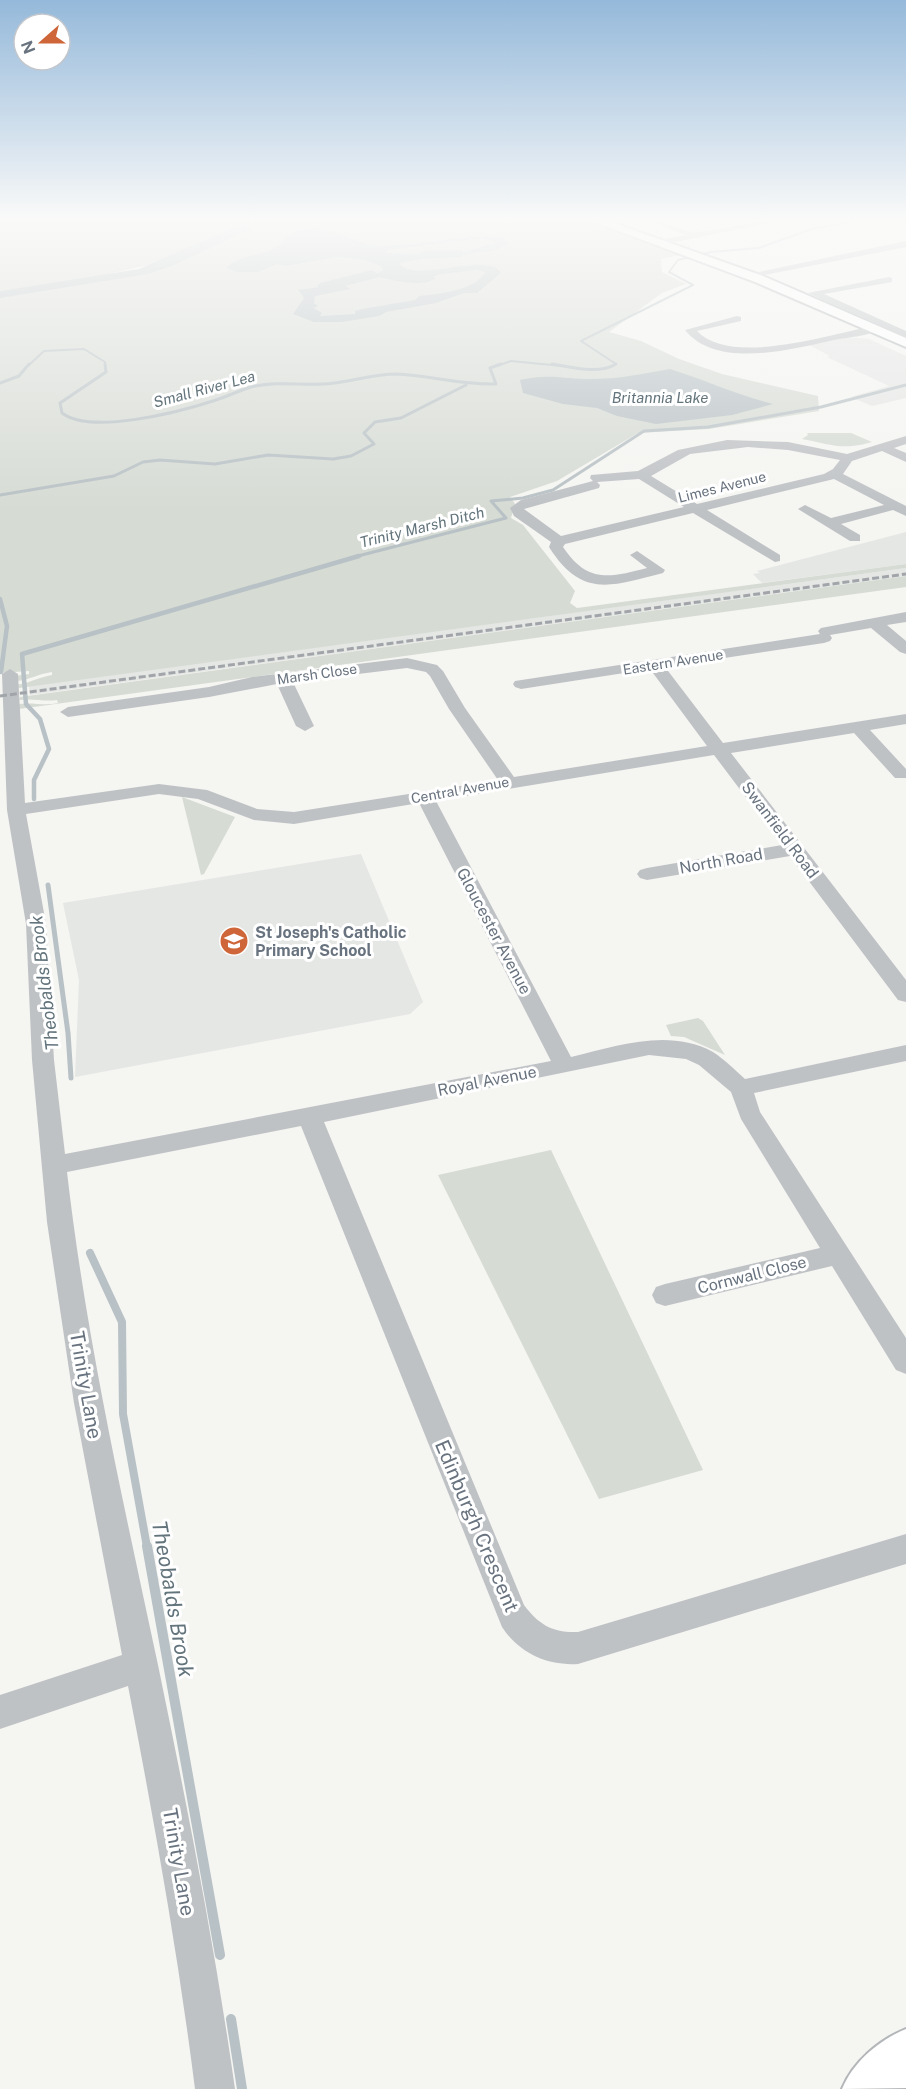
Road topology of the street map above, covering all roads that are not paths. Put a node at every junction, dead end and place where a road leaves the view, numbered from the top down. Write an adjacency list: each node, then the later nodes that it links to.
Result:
1 (836, 314): 4 (main road)
2 (864, 314): 5 (street)
3 (737, 319): 4 (street)
4 (867, 330): 6 (main road); 7 (main road)
5 (906, 335)
6 (906, 343)
7 (906, 350)
8 (906, 440): 9 (street)
9 (883, 447): 10 (street); 11 (street)
10 (848, 458): 12 (street); 13 (street)
11 (906, 458)
12 (641, 475): 14 (street); 19 (street)
13 (835, 475): 14 (street, Limes Avenue); 16 (street)
14 (696, 509): 19 (street, Limes Avenue); 21 (street)
15 (805, 509): 17 (street)
16 (900, 509): 17 (street)
17 (829, 523): 18 (street)
18 (855, 538)
19 (560, 541): 20 (street)
20 (637, 555)
21 (775, 558)
22 (906, 618): 23 (street, Eastern Avenue)
23 (874, 622): 24 (street); 25 (street, Eastern Avenue)
24 (906, 649)
25 (654, 664): 28 (street, Eastern Avenue); 33 (street, Swanfield Road)
26 (10, 674): 37 (street, Trinity Lane)
27 (283, 679): 29 (street, Marsh Close); 31 (street); 35 (street, Marsh Close)
28 (521, 684)
29 (68, 712)
30 (906, 719): 32 (street, Central Avenue)
31 (305, 726)
32 (858, 727): 33 (street, Central Avenue); 34 (street)
33 (719, 749): 35 (street, Central Avenue); 38 (street, Swanfield Road)
34 (901, 774)
35 (508, 782): 36 (street, Central Avenue)
36 (424, 796): 37 (street, Central Avenue); 42 (street, Gloucester Avenue)
37 (12, 829): 45 (street, Trinity Lane)
38 (795, 849): 39 (street, North Road); 40 (street, Swanfield Road)
39 (647, 874)
40 (906, 995)
41 (906, 1053): 43 (street)
42 (565, 1066): 43 (street, Royal Avenue); 44 (street, Royal Avenue)
43 (741, 1088): 46 (street)
44 (309, 1115): 45 (street, Royal Avenue); 49 (street, Edinburgh Crescent)
45 (55, 1165): 50 (street, Trinity Lane)
46 (839, 1254): 47 (street, Cornwall Close); 48 (street)
47 (665, 1295)
48 (906, 1362)
49 (906, 1550)
50 (141, 1665): 51 (street); 52 (street, Trinity Lane)
51 (0, 1712)
52 (215, 2089)

